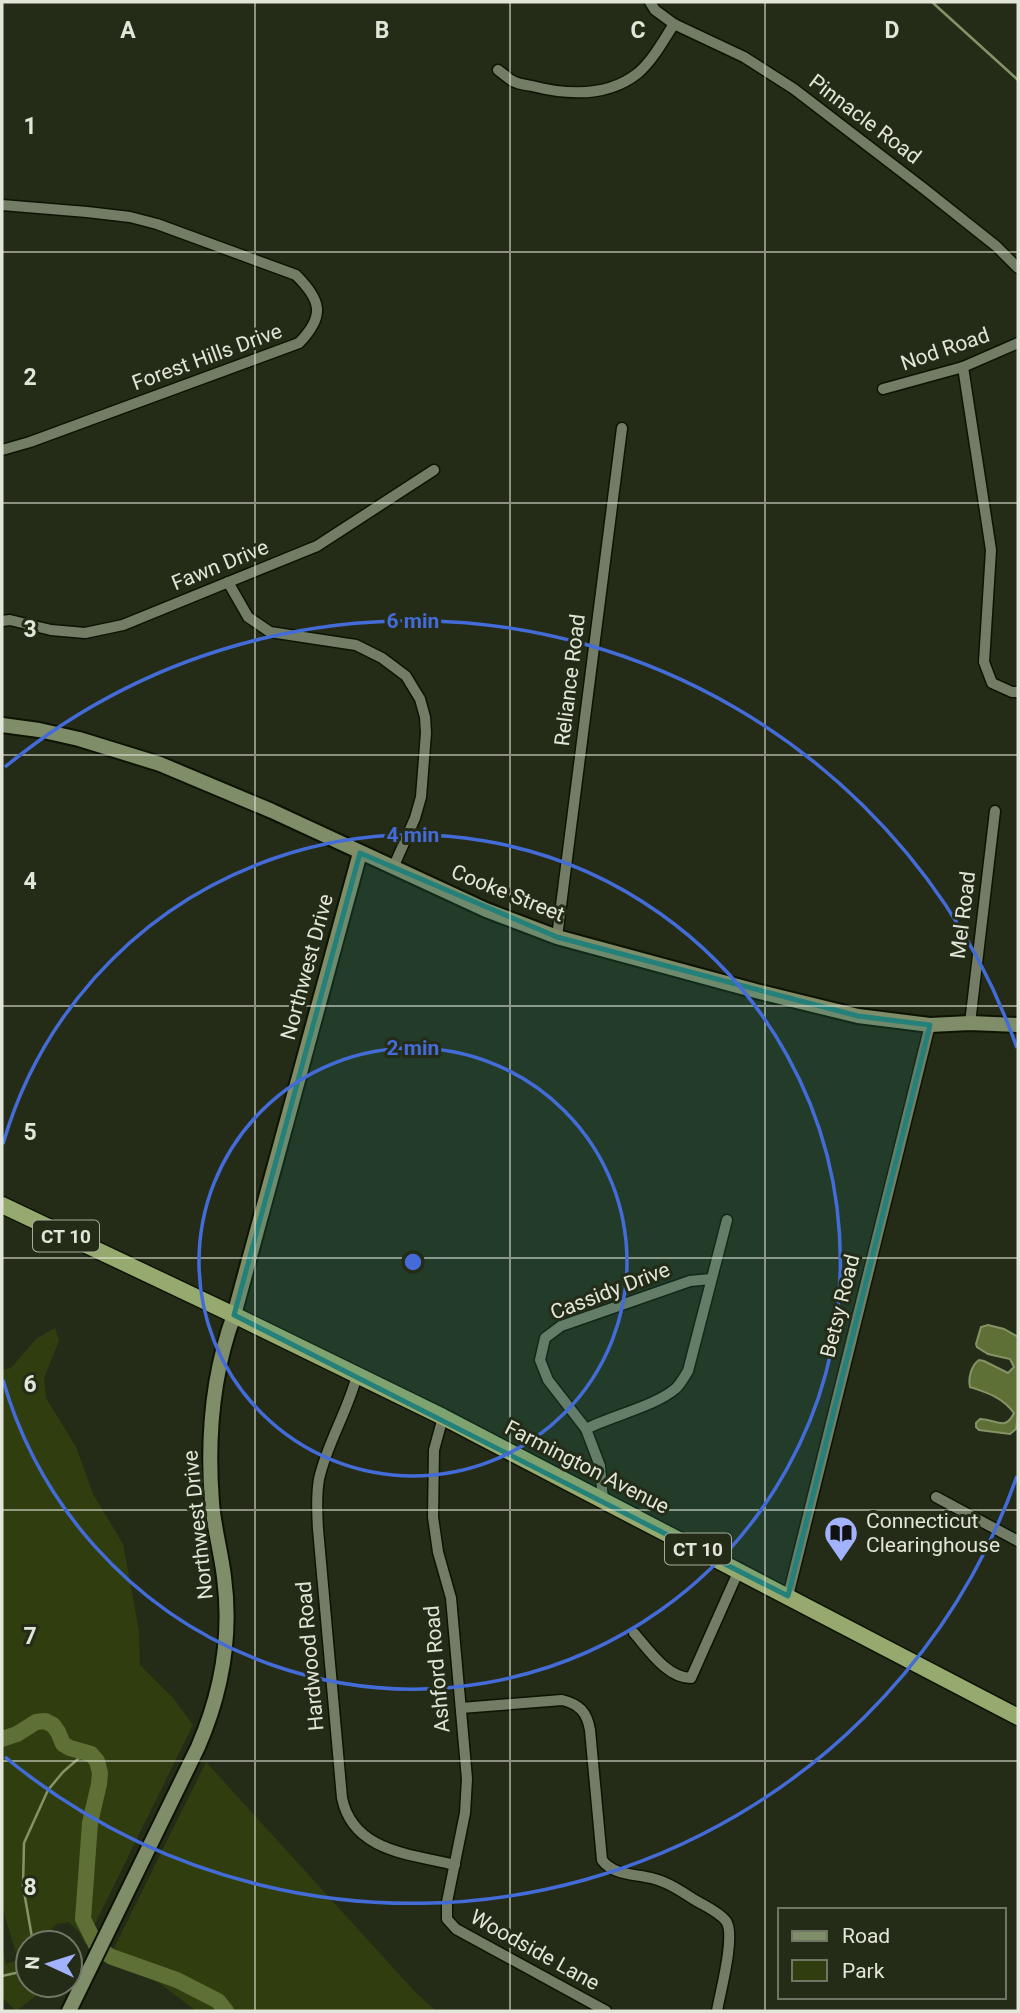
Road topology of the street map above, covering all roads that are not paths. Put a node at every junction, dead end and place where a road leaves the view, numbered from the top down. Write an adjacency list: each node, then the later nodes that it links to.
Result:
1 (650, 2): 2 (street, Pinnacle Road)
2 (674, 24): 3 (street); 5 (street, Pinnacle Road)
3 (498, 70)
4 (2, 205): 10 (street, Forest Hills Drive)
5 (1018, 268)
6 (1018, 343): 7 (street, Nod Road)
7 (963, 367): 8 (street, Nod Road); 14 (street)
8 (883, 389)
9 (622, 428): 19 (street, Reliance Road)
10 (2, 450)
11 (434, 470): 12 (street, Fawn Drive)
12 (228, 582): 13 (street, Fawn Drive); 18 (street)
13 (2, 621)
14 (1018, 692)
15 (2, 725): 17 (main road, Cooke Street)
16 (995, 811): 20 (street, Mel Road)
17 (360, 853): 18 (main road, Cooke Street); 26 (main road, Northwest Drive)
18 (393, 868): 19 (main road, Cooke Street)
19 (556, 937): 21 (main road, Cooke Street)
20 (970, 1023): 21 (main road, Cooke Street); 22 (main road, Cooke Street)
21 (930, 1025): 34 (street, Betsy Road)
22 (1018, 1025)
23 (2, 1205): 26 (highway, Farmington Avenue / CT 10)
24 (727, 1220): 25 (street)
25 (711, 1279): 29 (street); 29 (street, Cassidy Drive)
26 (234, 1315): 27 (highway, Farmington Avenue / CT 10); 40 (main road, Northwest Drive)
27 (356, 1375): 28 (highway, Farmington Avenue / CT 10); 38 (street, Hardwood Road)
28 (443, 1417): 31 (highway, Farmington Avenue / CT 10); 36 (street, Ashford Road)
29 (586, 1429): 31 (street, Cassidy Drive)
30 (936, 1497): 32 (street)
31 (603, 1500): 33 (highway, Farmington Avenue / CT 10)
32 (1018, 1541)
33 (739, 1570): 34 (highway, Farmington Avenue / CT 10); 35 (street)
34 (788, 1596): 37 (highway, Farmington Avenue / CT 10)
35 (634, 1633)
36 (461, 1708): 38 (street, Ashford Road); 42 (street)
37 (1018, 1717)
38 (455, 1865): 39 (street, Ashford Road)
39 (447, 1919): 41 (street, Woodside Lane)
40 (69, 2011)
41 (607, 2011)
42 (717, 2011)

